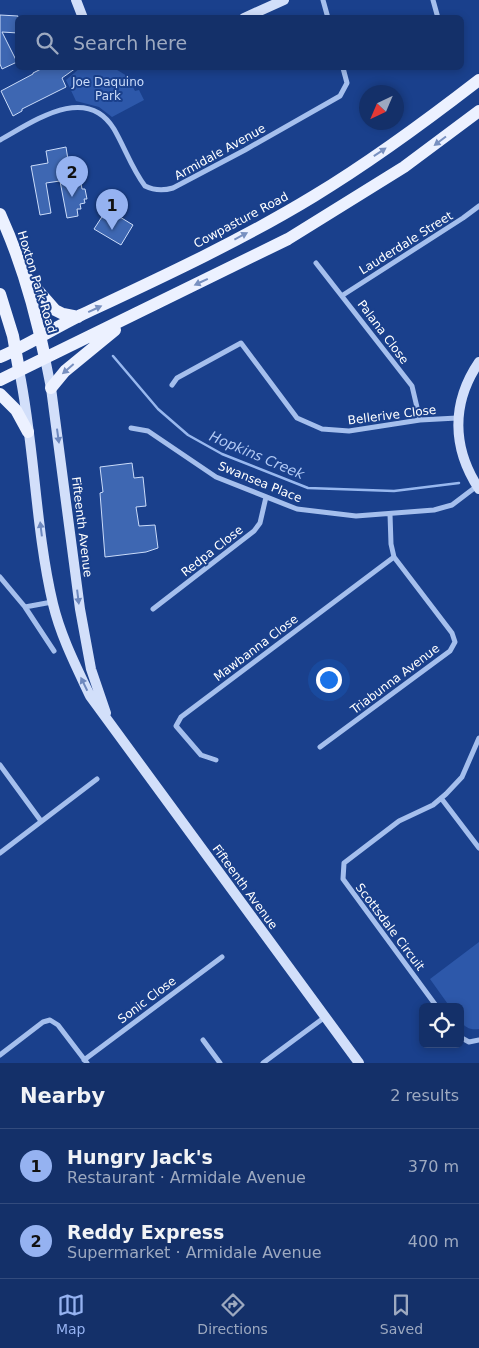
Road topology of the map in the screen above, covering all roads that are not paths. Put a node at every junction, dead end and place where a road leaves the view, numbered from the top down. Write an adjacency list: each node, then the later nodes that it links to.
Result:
1 (76, 0): 5 (main road)
2 (284, 0): 6 (main road)
3 (323, 0): 7 (street)
4 (433, 0): 8 (street)
5 (82, 15)
6 (251, 15)
7 (327, 15)
8 (437, 15)
9 (344, 70): 12 (street, Armidale Avenue)
10 (479, 80): 20 (main road, Cowpasture Road, one-way to 10)
11 (479, 111): 19 (main road, one-way to 19)
12 (0, 140)
13 (479, 206): 18 (street, Lauderdale Street)
14 (0, 214): 16 (main road, Hoxton Park Road)
15 (316, 263): 18 (street, Palana Close)
16 (22, 273): 20 (main road); 23 (main road, Hoxton Park Road)
17 (0, 294): 21 (main road)
18 (342, 295): 34 (street, Palana Close)
19 (132, 316): 26 (main road); 31 (main road, one-way to 31)
20 (78, 317): 23 (main road, Cowpasture Road)
21 (9, 322): 22 (main road); 24 (main road)
22 (0, 333)
23 (41, 338): 24 (main road, Cowpasture Road); 26 (main road, Hoxton Park Road)
24 (16, 350): 25 (main road, Cowpasture Road); 28 (main road)
25 (0, 357)
26 (45, 358): 28 (main road); 31 (main road, Fifteenth Avenue)
27 (479, 362): 33 (main road)
28 (20, 370): 29 (main road); 36 (main road, Fifteenth Avenue)
29 (0, 380)
30 (172, 384): 34 (street, Bellerive Close)
31 (51, 388): 46 (main road, Fifteenth Avenue, one-way to 46)
32 (0, 394): 36 (main road)
33 (457, 418): 34 (street, Bellerive Close); 37 (main road)
34 (420, 420)
35 (131, 428): 38 (street, Swansea Place)
36 (28, 432): 42 (main road, Fifteenth Avenue, one-way to 36)
37 (478, 488): 39 (street, Swansea Place)
38 (266, 497): 39 (street, Swansea Place); 44 (street, Redpa Close)
39 (390, 514): 40 (street, Triabunna Avenue)
40 (394, 557): 48 (street, Triabunna Avenue); 49 (street, Mawbanna Close)
41 (0, 577): 43 (street)
42 (52, 602): 43 (street); 46 (main road, Fifteenth Avenue, one-way to 42)
43 (25, 607): 45 (street)
44 (153, 609)
45 (54, 651)
46 (110, 726): 58 (main road, Fifteenth Avenue)
47 (479, 738): 52 (street, Scottsdale Circuit)
48 (320, 747)
49 (216, 760)
50 (0, 765): 53 (street)
51 (97, 779): 53 (street)
52 (442, 798): 54 (street); 57 (street, Scottsdale Circuit)
53 (41, 821): 55 (street)
54 (479, 848)
55 (0, 853)
56 (222, 957): 63 (street, Sonic Close)
57 (434, 1003)
58 (325, 1017): 65 (street); 66 (main road, Fifteenth Avenue)
59 (464, 1039): 61 (street)
60 (204, 1040): 64 (street)
61 (479, 1040)
62 (0, 1055): 63 (street)
63 (85, 1061)
64 (220, 1063)
65 (263, 1063)
66 (358, 1063)

